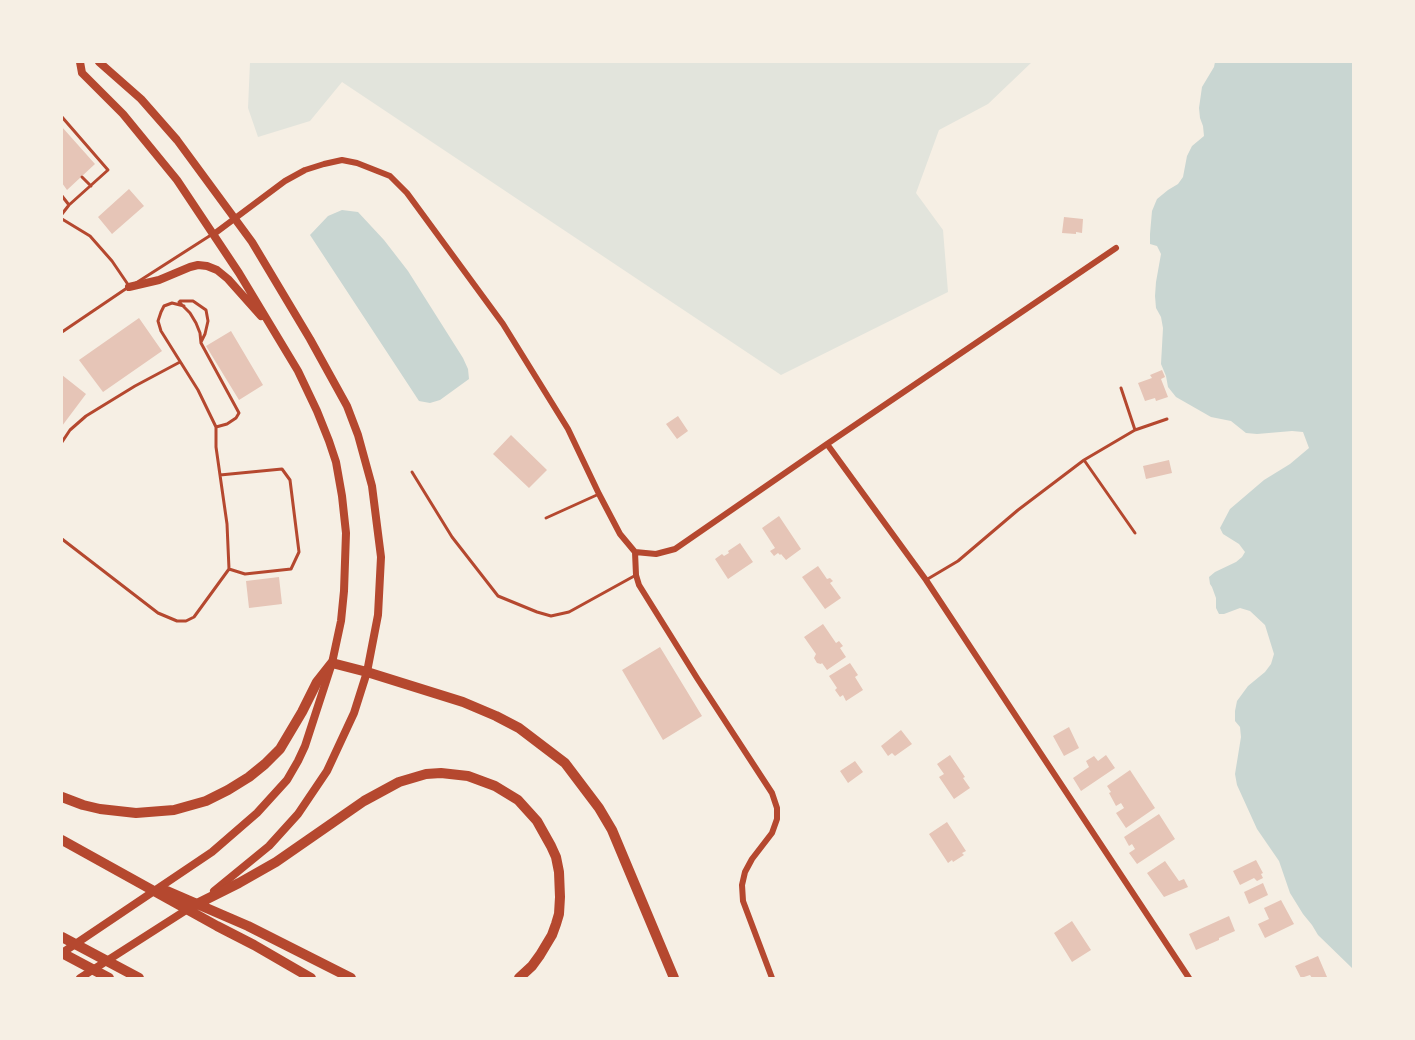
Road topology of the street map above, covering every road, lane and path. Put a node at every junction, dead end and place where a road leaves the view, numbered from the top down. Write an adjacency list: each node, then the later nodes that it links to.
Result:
1 (80, 62): 11 (main road)
2 (99, 62): 9 (main road)
3 (62, 117): 5 (lane)
4 (82, 177): 5 (lane)
5 (91, 186): 7 (lane)
6 (62, 196): 7 (lane)
7 (69, 205): 8 (lane)
8 (62, 214)
9 (235, 218): 11 (street); 30 (street); 39 (main road)
10 (62, 219): 13 (lane)
11 (214, 234): 13 (lane); 17 (main road)
12 (1116, 248): 26 (street)
13 (129, 286): 17 (main road); 18 (lane)
14 (179, 302): 15 (lane); 16 (lane); 19 (lane)
15 (172, 303): 16 (lane); 20 (lane)
16 (183, 306): 19 (lane)
17 (270, 325): 38 (main road)
18 (62, 332)
19 (201, 343): 23 (lane)
20 (180, 362): 23 (lane); 25 (lane)
21 (1121, 388): 24 (lane)
22 (1167, 419): 24 (lane)
23 (216, 427): 29 (lane)
24 (1135, 430): 27 (lane)
25 (62, 442)
26 (827, 444): 34 (street); 37 (street)
27 (1084, 460): 32 (lane); 37 (lane)
28 (412, 472): 36 (lane)
29 (220, 476): 35 (lane); 35 (lane)
30 (599, 495): 31 (lane); 34 (street)
31 (546, 518)
32 (1135, 533)
33 (62, 539): 35 (lane)
34 (635, 552): 36 (street)
35 (229, 569)
36 (636, 575): 53 (street)
37 (926, 580): 54 (street)
38 (332, 663): 39 (highway); 40 (highway); 45 (main road)
39 (367, 672): 43 (main road); 52 (highway)
40 (62, 797)
41 (62, 840): 42 (highway)
42 (113, 868): 49 (highway); 50 (highway)
43 (197, 904): 46 (main road); 51 (highway)
44 (62, 937): 48 (highway)
45 (62, 953): 47 (highway)
46 (80, 978)
47 (109, 978)
48 (139, 978)
49 (310, 978)
50 (351, 978)
51 (519, 978)
52 (674, 978)
53 (772, 978)
54 (1189, 978)

